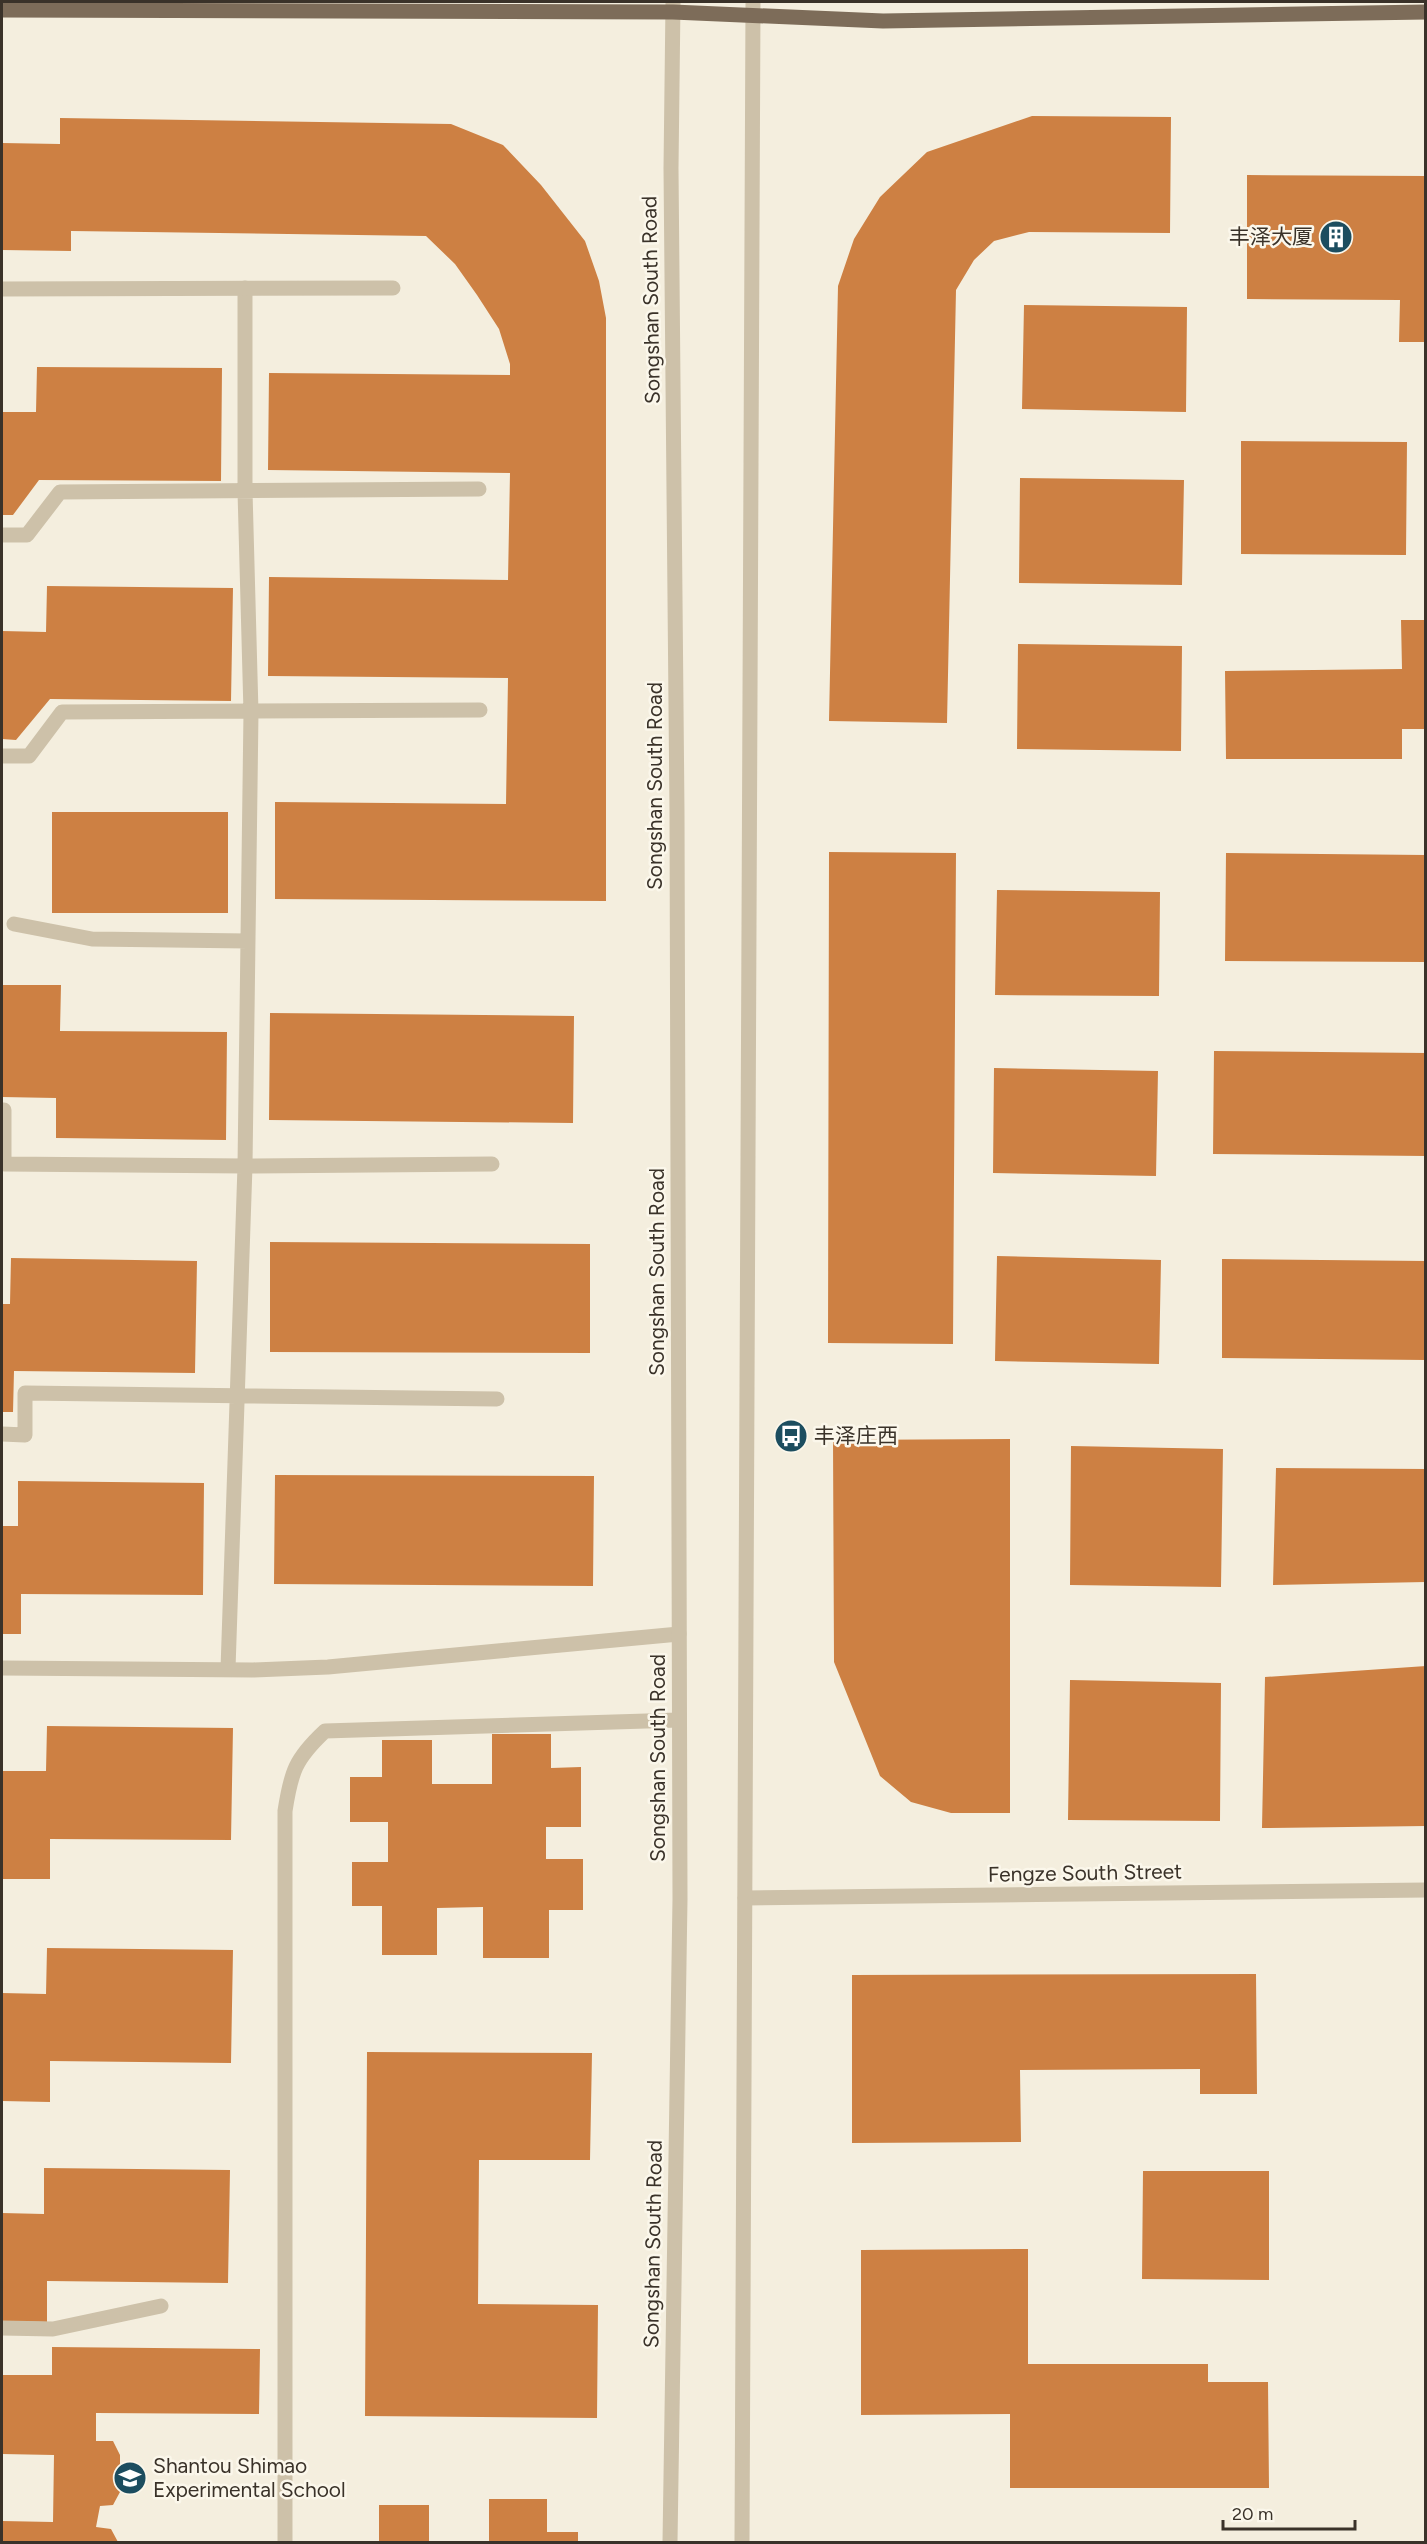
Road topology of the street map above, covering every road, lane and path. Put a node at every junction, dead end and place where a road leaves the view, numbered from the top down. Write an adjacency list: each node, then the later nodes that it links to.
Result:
1 (673, 7): 2 (main road); 3 (main road); 22 (street, Songshan South Road)
2 (753, 8): 4 (main road); 27 (street)
3 (2, 10)
4 (1425, 12)
5 (245, 288): 6 (street); 7 (street); 9 (street)
6 (393, 288)
7 (2, 289)
8 (479, 489): 9 (street)
9 (245, 491): 10 (street); 12 (street)
10 (2, 535)
11 (480, 710): 12 (street)
12 (251, 712): 13 (street); 15 (street)
13 (2, 756)
14 (14, 924): 15 (street)
15 (248, 941): 18 (street)
16 (2, 1110): 18 (street)
17 (492, 1164): 18 (street)
18 (245, 1166): 19 (street)
19 (237, 1394): 20 (street); 21 (street); 24 (street)
20 (497, 1399)
21 (2, 1434)
22 (679, 1634): 24 (street); 25 (street, Songshan South Road)
23 (2, 1668): 24 (street)
24 (228, 1669)
25 (679, 1720): 30 (street); 31 (street, Songshan South Road)
26 (1425, 1890): 27 (street, Fengze South Street)
27 (745, 1898): 32 (street)
28 (161, 2306): 29 (street)
29 (2, 2328)
30 (285, 2542)
31 (670, 2542)
32 (742, 2542)

